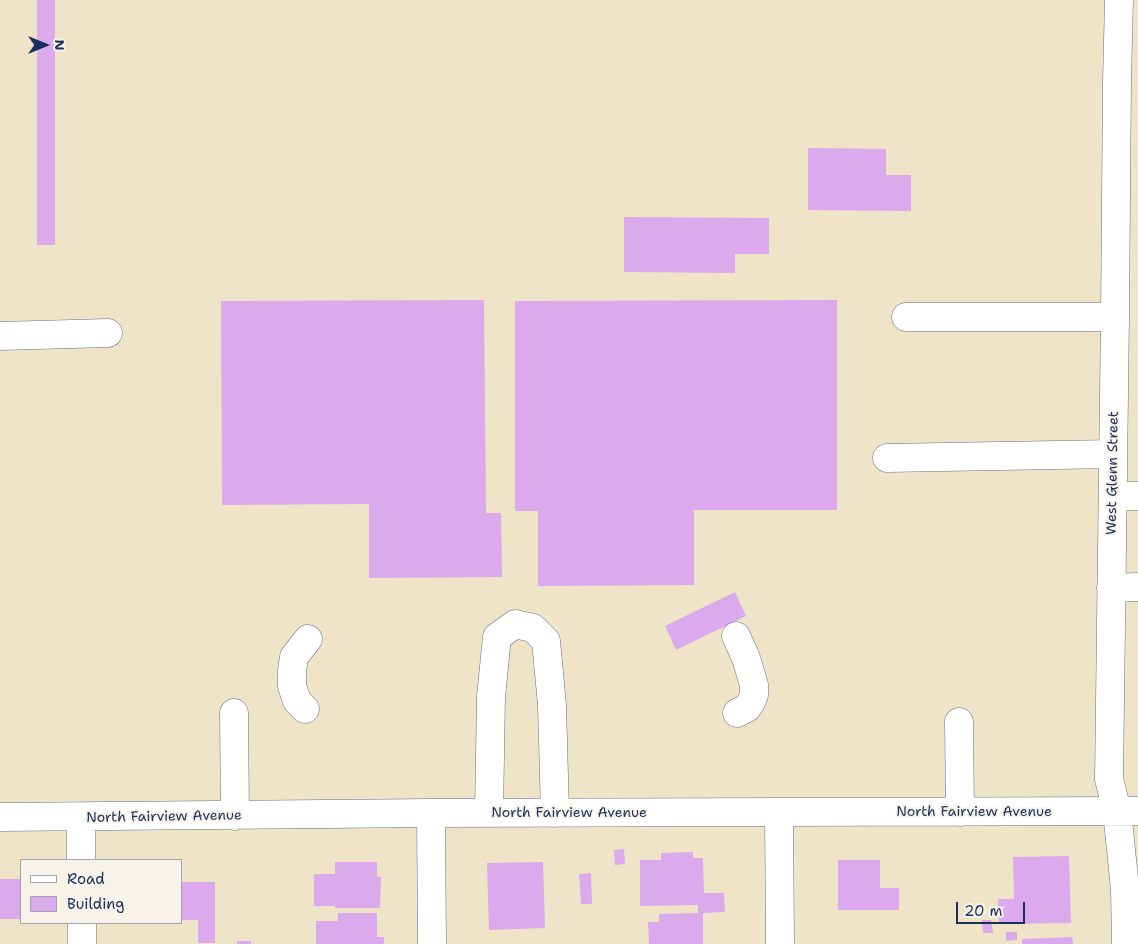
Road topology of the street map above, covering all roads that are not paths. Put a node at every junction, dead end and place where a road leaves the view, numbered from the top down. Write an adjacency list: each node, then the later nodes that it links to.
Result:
1 (1119, 0): 2 (street, West Glenn Street)
2 (1127, 82): 4 (street, West Glenn Street)
3 (906, 317): 4 (street)
4 (1115, 317): 7 (street, West Glenn Street)
5 (108, 333): 6 (street)
6 (0, 336)
7 (1113, 454): 8 (street); 9 (street, West Glenn Street)
8 (887, 458)
9 (1125, 496): 11 (street, West Glenn Street)
10 (1138, 587): 11 (street)
11 (1111, 588): 18 (street, West Glenn Street)
12 (736, 636): 16 (street)
13 (308, 639): 14 (street)
14 (305, 710)
15 (234, 713): 24 (street)
16 (737, 713)
17 (959, 722): 19 (street)
18 (1128, 811): 19 (street, North Fairview Avenue); 32 (street, West Glenn Street)
19 (960, 812): 23 (street, North Fairview Avenue)
20 (431, 813): 21 (street, North Fairview Avenue); 24 (street, North Fairview Avenue); 30 (street)
21 (489, 813): 22 (street, North Fairview Avenue); 22 (street)
22 (555, 813): 23 (street, North Fairview Avenue)
23 (779, 813): 31 (street)
24 (235, 816): 26 (street, North Fairview Avenue)
25 (0, 818): 26 (street, North Fairview Avenue)
26 (81, 818): 27 (street)
27 (82, 859)
28 (82, 924): 29 (street)
29 (82, 944)
30 (432, 944)
31 (780, 944)
32 (1126, 944)

